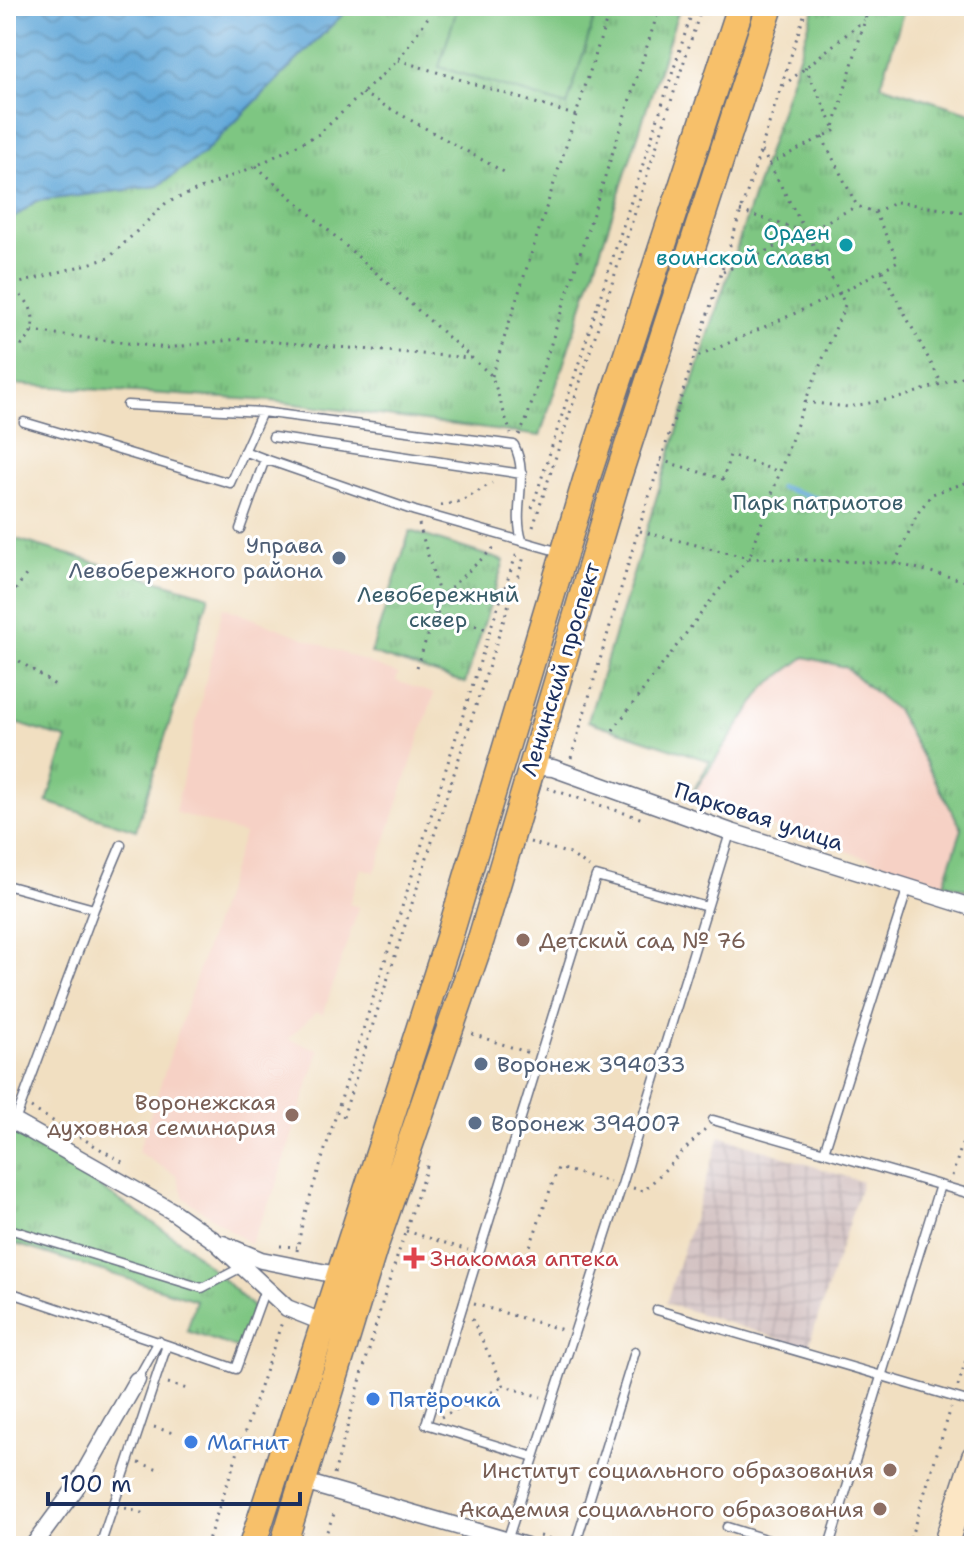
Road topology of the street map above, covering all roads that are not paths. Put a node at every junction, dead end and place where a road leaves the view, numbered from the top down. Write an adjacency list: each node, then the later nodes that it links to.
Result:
1 (741, 6): 12 (main road, Ленинский проспект)
2 (770, 6): 13 (main road, Ленинский проспект)
3 (127, 405): 4 (lane)
4 (262, 412): 7 (lane); 9 (lane)
5 (24, 422): 7 (lane)
6 (273, 437): 9 (lane)
7 (244, 451): 8 (lane)
8 (265, 459): 10 (lane); 11 (lane)
9 (522, 474): 11 (lane)
10 (240, 529)
11 (525, 541): 12 (lane)
12 (564, 553): 13 (main road); 30 (main road, Ленинский проспект)
13 (592, 563): 14 (main road, Ленинский проспект)
14 (530, 766): 15 (street, Парковая улица); 30 (main road, Ленинский проспект)
15 (731, 832): 18 (street, Парковая улица); 19 (lane)
16 (121, 845): 21 (lane)
17 (6, 885): 21 (lane)
18 (908, 887): 20 (street, Парковая улица); 24 (lane)
19 (707, 907): 41 (lane); 41 (lane)
20 (974, 908)
21 (94, 909): 22 (lane)
22 (11, 1119): 28 (street)
23 (713, 1120): 24 (lane)
24 (824, 1152): 25 (lane)
25 (944, 1186): 26 (lane); 38 (lane)
26 (974, 1195)
27 (6, 1228): 29 (lane)
28 (215, 1241): 29 (street); 30 (street)
29 (242, 1267): 31 (street)
30 (351, 1278): 34 (main road, Ленинский проспект); 35 (main road, Ленинский проспект)
31 (265, 1289): 34 (street); 36 (lane)
32 (6, 1291): 36 (lane)
33 (657, 1310): 38 (lane)
34 (323, 1323): 35 (street); 48 (main road, Ленинский проспект)
35 (349, 1331): 43 (main road, Ленинский проспект)
36 (163, 1343): 39 (lane); 39 (lane)
37 (635, 1352): 51 (lane)
38 (882, 1375): 40 (lane); 53 (lane)
39 (146, 1379): 46 (street); 47 (lane)
40 (974, 1403)
41 (534, 1457): 45 (lane)
42 (974, 1457): 54 (main road)
43 (304, 1482): 45 (street); 49 (main road, Ленинский проспект)
44 (727, 1527): 52 (lane)
45 (507, 1541): 50 (street)
46 (33, 1546)
47 (100, 1546)
48 (252, 1546)
49 (283, 1546)
50 (526, 1546)
51 (575, 1546)
52 (787, 1546)
53 (829, 1546)
54 (945, 1546)

